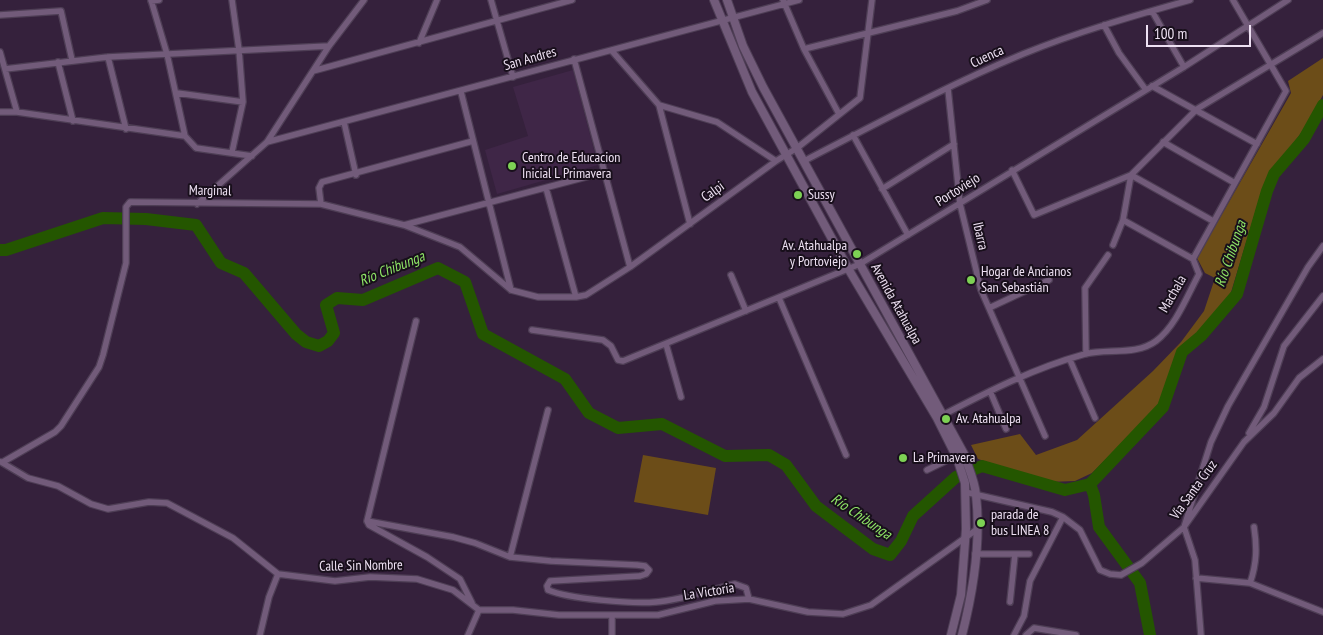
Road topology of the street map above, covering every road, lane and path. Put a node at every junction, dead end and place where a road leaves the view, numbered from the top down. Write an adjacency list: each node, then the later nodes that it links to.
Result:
1 (151, 0): 2 (street); 32 (street)
2 (159, 0)
3 (232, 0): 29 (street)
4 (364, 0): 27 (street)
5 (437, 0): 26 (street)
6 (491, 0): 20 (street)
7 (572, 0): 20 (street)
8 (714, 0): 21 (main road, Avenida Atahualpa)
9 (727, 0): 19 (main road, Avenida Atahualpa)
10 (799, 0): 16 (street, San Andres)
11 (872, 0): 25 (street)
12 (986, 0): 25 (street)
13 (1190, 0): 17 (street, Cuenca)
14 (1232, 0): 23 (street, Machala)
15 (1288, 0): 23 (street, Portoviejo)
16 (784, 2): 19 (street, San Andres); 28 (street)
17 (1152, 11): 22 (street, Cuenca); 38 (street)
18 (0, 15): 34 (street)
19 (734, 18): 21 (street, San Andres); 64 (main road, Avenida Atahualpa)
20 (497, 22): 26 (street); 42 (street)
21 (722, 22): 30 (street, San Andres); 66 (main road, Avenida Atahualpa)
22 (1104, 25): 44 (street, Cuenca); 45 (street)
23 (1246, 26): 38 (street, Portoviejo); 39 (street, Machala)
24 (1323, 33): 39 (street)
25 (868, 35): 28 (street); 53 (street, Calpi)
26 (418, 43): 41 (street)
27 (329, 46): 29 (street); 41 (street)
28 (804, 49): 53 (street)
29 (239, 50): 32 (street); 48 (street)
30 (612, 51): 35 (street, San Andres); 49 (street)
31 (0, 52): 36 (street)
32 (167, 54): 33 (street); 47 (street)
33 (108, 56): 34 (street); 56 (street)
34 (72, 60): 37 (street)
35 (574, 60): 42 (street, San Andres); 71 (street)
36 (1, 61): 40 (street)
37 (58, 62): 40 (street); 54 (street)
38 (1184, 67): 43 (street, Portoviejo)
39 (1270, 67): 50 (street); 63 (street, Machala)
40 (5, 69): 52 (street)
41 (314, 71): 60 (street)
42 (513, 78): 46 (street, San Andres)
43 (1152, 86): 45 (street, Portoviejo); 50 (street)
44 (948, 89): 58 (street, Cuenca); 62 (street, Ibarra)
45 (1146, 90): 70 (street, Portoviejo)
46 (461, 92): 55 (street, San Andres); 59 (street)
47 (177, 93): 48 (street); 57 (street)
48 (243, 102): 65 (street)
49 (659, 105): 68 (street); 83 (street)
50 (1197, 110): 61 (street); 63 (street)
51 (0, 112): 52 (street)
52 (17, 112): 54 (street)
53 (839, 114): 64 (street, Calpi)
54 (73, 121): 56 (street)
55 (344, 122): 60 (street, San Andres); 72 (street)
56 (126, 129): 57 (street)
57 (185, 136): 65 (street)
58 (853, 136): 69 (street, Cuenca); 76 (street)
59 (473, 141): 72 (street); 79 (street)
60 (267, 142): 67 (street)
61 (1163, 142): 73 (street); 74 (street)
62 (954, 144): 76 (street); 80 (street, Ibarra)
63 (1257, 144): 74 (street, Machala)
64 (797, 148): 66 (street, Calpi); 69 (main road, Avenida Atahualpa)
65 (232, 152): 67 (street)
66 (787, 155): 68 (street, Calpi); 92 (main road, Avenida Atahualpa)
67 (252, 156): 77 (street)
68 (776, 161): 83 (street, Calpi)
69 (804, 161): 90 (main road, Avenida Atahualpa)
70 (1012, 170): 73 (street); 80 (street, Portoviejo)
71 (605, 172): 75 (street); 91 (street)
72 (356, 174): 78 (street)
73 (1130, 175): 81 (street); 82 (street)
74 (1234, 182): 82 (street, Machala)
75 (546, 188): 79 (street); 97 (street)
76 (882, 189): 85 (street)
77 (197, 204): 78 (street, Marginal); 118 (street, Marginal)
78 (321, 204): 84 (street, Marginal)
79 (489, 204): 84 (street); 95 (street)
80 (960, 204): 85 (street, Portoviejo); 99 (street, Ibarra)
81 (1123, 220): 86 (street); 89 (street)
82 (1213, 222): 89 (street, Machala)
83 (690, 224): 91 (street, Calpi)
84 (404, 225): 95 (street, Marginal)
85 (908, 235): 90 (street, Portoviejo)
86 (1113, 245)
87 (1323, 246): 124 (street)
88 (1108, 255): 104 (street)
89 (1192, 259): 104 (street, Machala)
90 (860, 264): 92 (street, Portoviejo); 111 (main road, Avenida Atahualpa)
91 (630, 267): 97 (street, Calpi)
92 (849, 270): 98 (street, Portoviejo); 111 (main road, Avenida Atahualpa)
93 (731, 275): 100 (street)
94 (1049, 280): 99 (street)
95 (511, 290): 97 (street, Marginal)
96 (1323, 296): 115 (street)
97 (576, 297)
98 (779, 298): 100 (street, Portoviejo); 116 (street)
99 (989, 308): 107 (street, Ibarra)
100 (746, 311): 103 (street, Portoviejo)
101 (416, 321): 123 (street)
102 (532, 330): 103 (street, Portoviejo)
103 (666, 344): 109 (street)
104 (1086, 354): 106 (street, Machala)
105 (1323, 359): 115 (street, Vía Santa Cruz)
106 (1070, 360): 107 (street, Machala); 112 (street)
107 (1019, 377): 108 (street, Machala); 114 (street, Ibarra)
108 (990, 391): 111 (street, Machala); 113 (street)
109 (681, 397)
110 (548, 410): 131 (street)
111 (940, 417): 117 (main road, Avenida Atahualpa)
112 (1094, 418)
113 (1006, 429)
114 (1045, 436)
115 (1244, 442): 124 (street, Vía Santa Cruz)
116 (846, 455)
117 (959, 456): 119 (street); 120 (main road); 121 (main road, Avenida Atahualpa)
118 (1, 462): 132 (street)
119 (927, 470)
120 (966, 492): 121 (street, Vía Santa Cruz); 127 (main road)
121 (976, 495): 122 (street, Vía Santa Cruz); 126 (main road, Avenida Atahualpa)
122 (1063, 517): 124 (street, Vía Santa Cruz); 146 (street)
123 (367, 521): 131 (street); 137 (street)
124 (1184, 527): 133 (street)
125 (1254, 527): 134 (street)
126 (976, 530): 127 (street, La Victoria); 128 (main road, Avenida Atahualpa)
127 (965, 538): 135 (street, La Victoria); 144 (main road)
128 (974, 554): 129 (street); 145 (main road, Avenida Atahualpa)
129 (1015, 554): 130 (street); 136 (street)
130 (1029, 554)
131 (510, 557): 135 (street)
132 (278, 574): 137 (street, Calle Sin Nombre); 141 (street)
133 (1196, 578): 134 (street); 149 (street)
134 (1250, 583): 139 (street)
135 (749, 599): 140 (street, La Victoria)
136 (1010, 602)
137 (473, 605): 138 (street, Calle Sin Nombre)
138 (480, 610): 140 (street, La Victoria); 142 (street)
139 (1323, 612)
140 (612, 615): 143 (street)
141 (260, 635)
142 (468, 635)
143 (612, 635)
144 (951, 635)
145 (962, 635)
146 (1014, 635)
147 (1026, 635): 148 (street)
148 (1076, 635)
149 (1200, 635)

